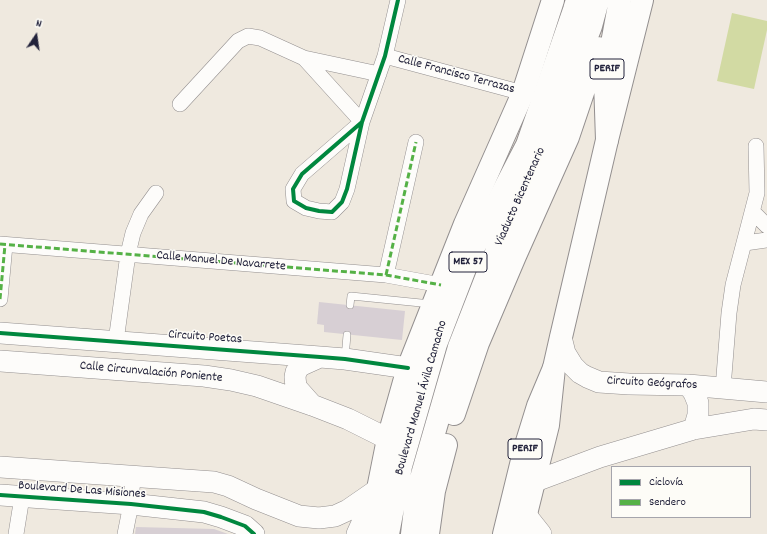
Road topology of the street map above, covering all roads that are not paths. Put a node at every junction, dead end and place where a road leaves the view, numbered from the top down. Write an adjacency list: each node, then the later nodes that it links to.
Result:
1 (398, 0): 8 (street)
2 (553, 0): 11 (main road, Boulevard Manuel Ávila Camacho)
3 (577, 0): 58 (main road, Boulevard Manuel Ávila Camacho / MEX 57)
4 (598, 0): 59 (main road, Viaducto Bicentenario)
5 (612, 0): 60 (main road, MEX 57)
6 (620, 0): 14 (main road, PERIF)
7 (642, 0): 14 (main road)
8 (385, 56): 10 (street, Calle Francisco Terrazas); 11 (street, Calle Francisco Terrazas)
9 (304, 58): 10 (street, Calle Francisco Terrazas); 12 (street, Calle Francisco Terrazas); 13 (street, Calle Francisco Terrazas)
10 (379, 74): 13 (street, Calle Francisco Terrazas)
11 (523, 92): 25 (main road, Boulevard Manuel Ávila Camacho)
12 (180, 104)
13 (362, 122): 13 (street, Calle Francisco Terrazas)
14 (607, 140): 30 (main road)
15 (416, 142): 24 (street)
16 (756, 146): 18 (street)
17 (156, 193): 23 (street)
18 (753, 212): 19 (street); 21 (street)
19 (767, 226)
20 (767, 240): 21 (street)
21 (744, 243): 38 (street)
22 (3, 245): 23 (street, Calle Manuel De Navarrete); 26 (street)
23 (128, 254): 24 (street, Calle Manuel De Navarrete); 31 (street)
24 (386, 275): 25 (street, Calle Manuel De Navarrete)
25 (437, 295): 27 (lane); 35 (main road, Boulevard Manuel Ávila Camacho)
26 (0, 299)
27 (350, 305)
28 (0, 333): 31 (main road, Circuito Poetas)
29 (347, 334): 33 (lane)
30 (561, 337): 36 (main road); 37 (main road, Circuito Geógrafos)
31 (116, 341): 32 (main road, Circuito Poetas)
32 (320, 357): 33 (main road, Circuito Poetas); 40 (main road)
33 (345, 360): 35 (main road, Circuito Poetas)
34 (0, 361): 40 (main road, Calle Circunvalación Poniente)
35 (408, 368): 43 (main road, Boulevard Manuel Ávila Camacho)
36 (554, 368): 46 (main road); 61 (main road, PERIF)
37 (688, 385): 38 (main road, Circuito Geógrafos); 42 (main road)
38 (723, 388): 39 (main road, Circuito Geógrafos)
39 (760, 392): 41 (main road)
40 (312, 405): 43 (main road, Calle Circunvalación Poniente)
41 (760, 420): 42 (main road)
42 (694, 429): 46 (main road)
43 (388, 439): 47 (main road, Boulevard Manuel Ávila Camacho)
44 (0, 467): 45 (main road, Boulevard De Las Misiones)
45 (133, 476): 50 (main road, Boulevard De Las Misiones); 51 (street)
46 (533, 482): 52 (main road)
47 (377, 490): 50 (main road, Boulevard De Las Misiones); 56 (main road); 57 (main road, Boulevard Manuel Ávila Camacho)
48 (0, 495): 49 (main road, Boulevard De Las Misiones)
49 (22, 497): 51 (main road, Boulevard De Las Misiones); 54 (street)
50 (256, 499): 53 (main road)
51 (131, 504): 53 (main road, Boulevard De Las Misiones); 55 (street)
52 (523, 524): 62 (main road)
53 (249, 530)
54 (16, 534)
55 (125, 534)
56 (357, 534)
57 (369, 534)
58 (388, 534)
59 (412, 534)
60 (428, 534)
61 (504, 534)
62 (541, 534)

